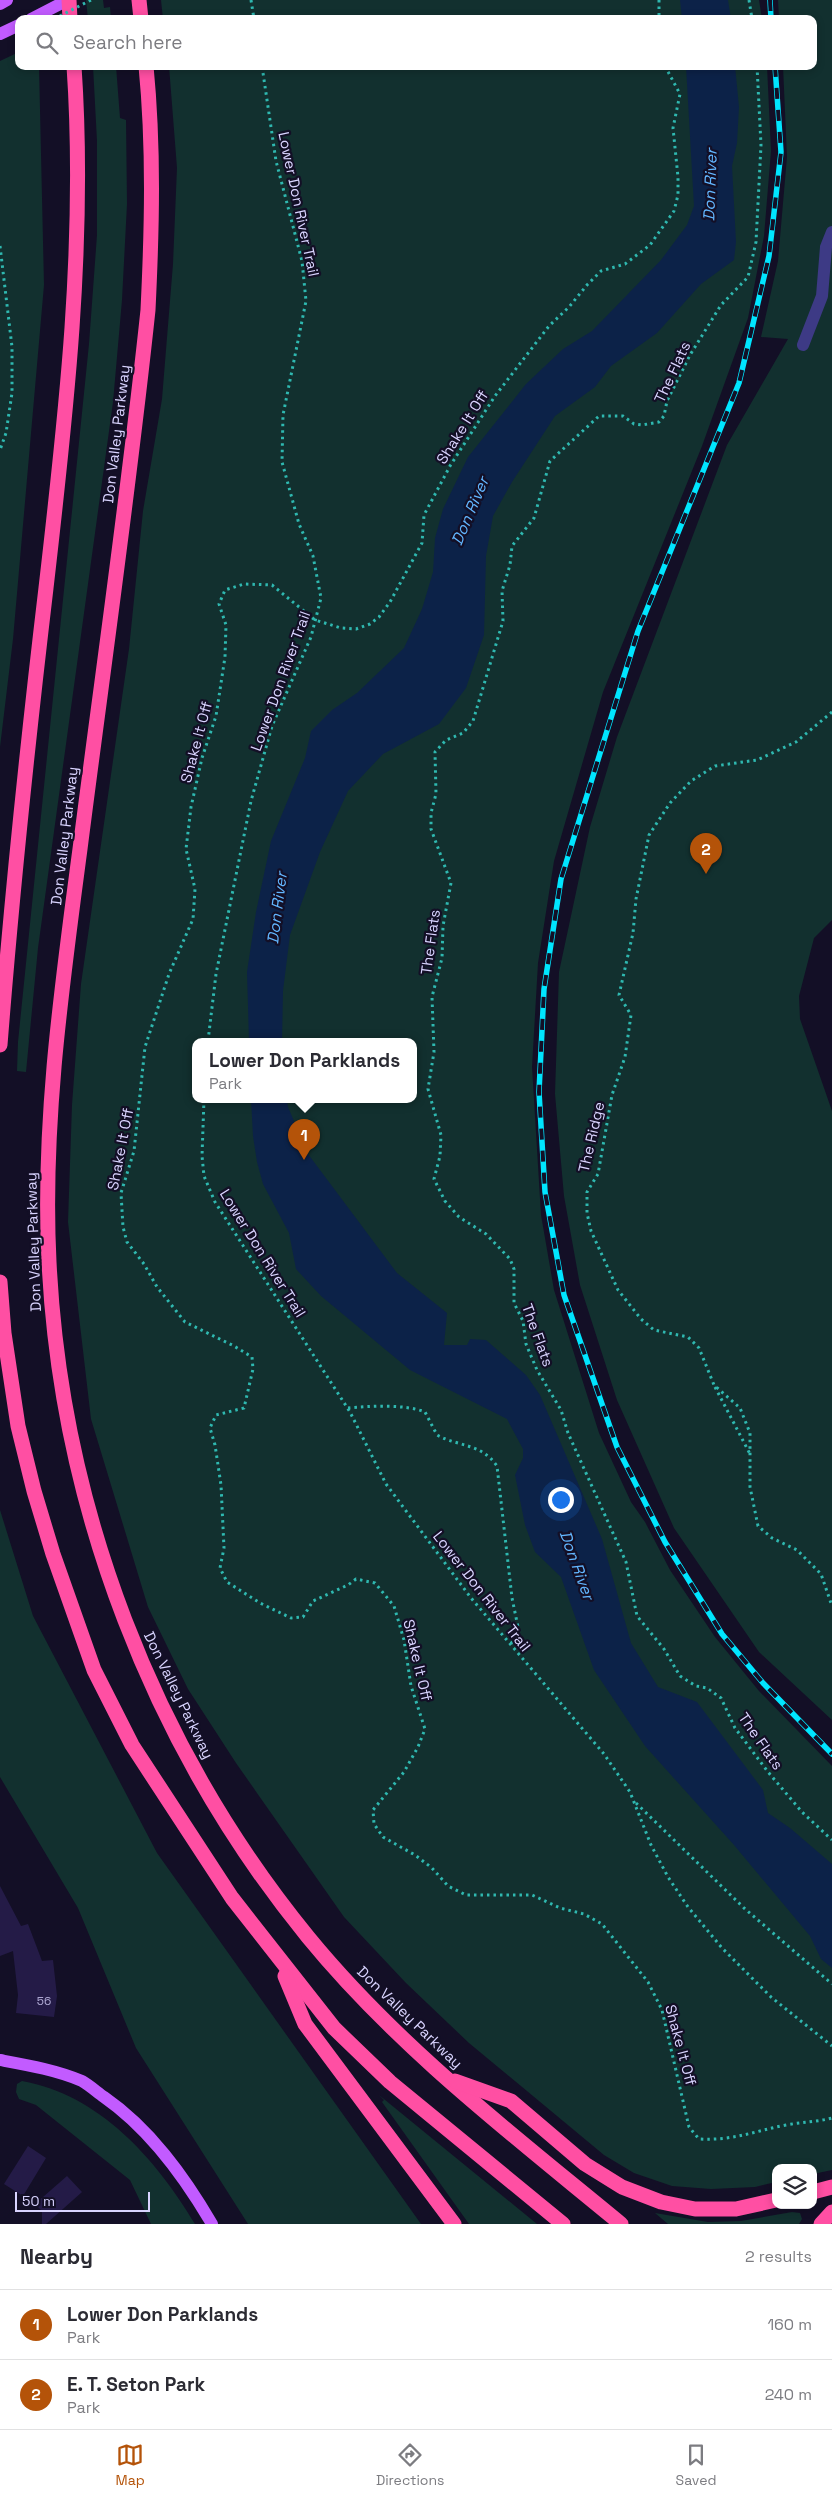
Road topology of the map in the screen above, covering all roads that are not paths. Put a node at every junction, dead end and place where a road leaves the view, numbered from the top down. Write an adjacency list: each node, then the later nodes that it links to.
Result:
1 (7, 0): 4 (main road)
2 (68, 0): 5 (main road); 6 (highway)
3 (139, 0): 7 (highway)
4 (0, 4)
5 (39, 15)
6 (70, 15)
7 (141, 15)
8 (15, 27): 9 (main road)
9 (0, 34)
10 (74, 70): 14 (highway)
11 (146, 70): 18 (highway, Don Valley Parkway)
12 (832, 232): 13 (lane)
13 (803, 345)
14 (0, 1045)
15 (0, 1282): 16 (highway)
16 (279, 1960): 24 (highway); 25 (highway)
17 (0, 2060): 23 (main road)
18 (445, 2077): 21 (highway); 26 (highway, Don Valley Parkway)
19 (832, 2187): 20 (highway)
20 (817, 2191)
21 (772, 2201)
22 (832, 2212): 27 (highway)
23 (212, 2224)
24 (454, 2224)
25 (563, 2224)
26 (621, 2224)
27 (821, 2224)

